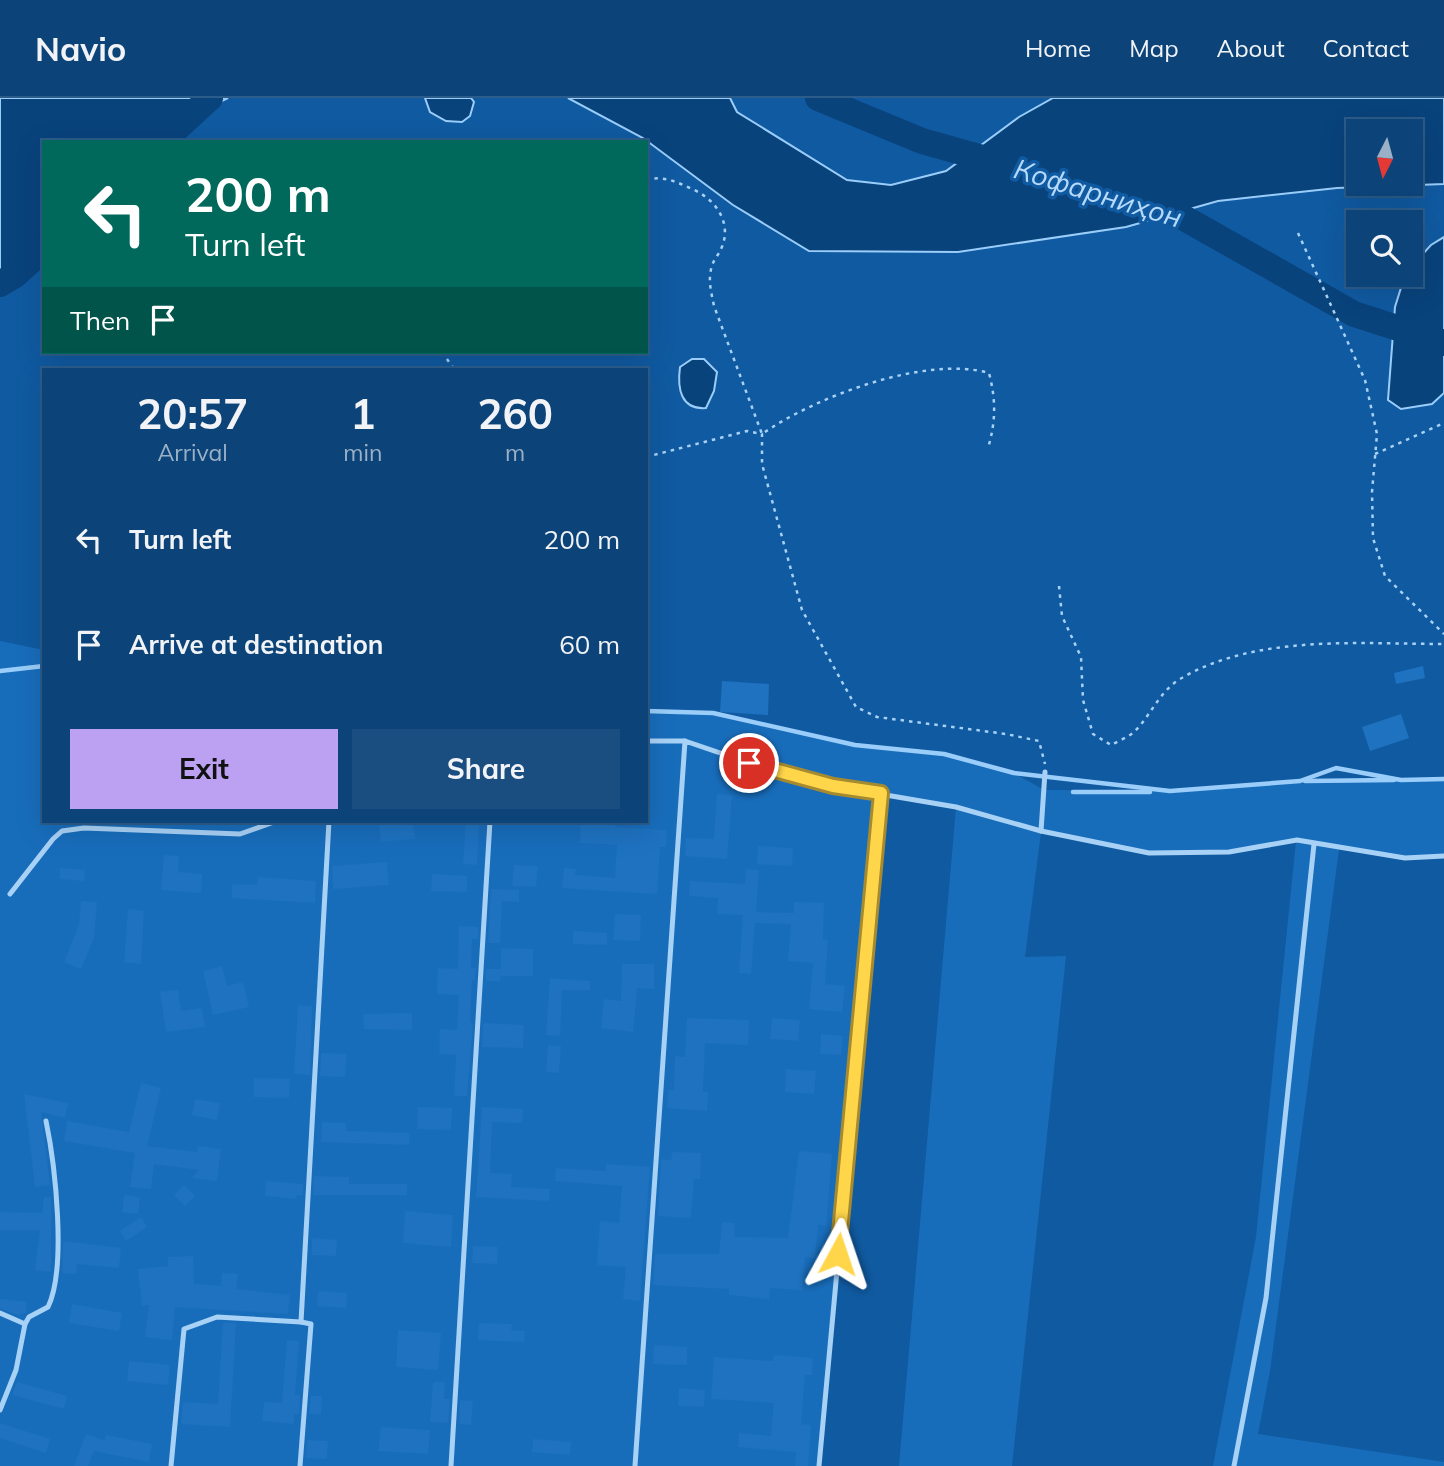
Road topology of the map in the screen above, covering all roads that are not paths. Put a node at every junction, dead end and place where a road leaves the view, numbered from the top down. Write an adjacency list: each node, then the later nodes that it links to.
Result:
1 (648, 741): 2 (lane)
2 (685, 741): 4 (lane); 20 (lane)
3 (1045, 772): 8 (lane)
4 (881, 793): 8 (lane); 21 (lane)
5 (271, 823): 11 (lane)
6 (329, 823): 14 (lane)
7 (490, 823): 19 (lane)
8 (1041, 831): 9 (lane)
9 (1314, 844): 10 (lane); 22 (lane)
10 (1444, 856)
11 (10, 894)
12 (46, 1121): 15 (lane)
13 (0, 1313): 15 (lane)
14 (301, 1322): 17 (lane); 18 (lane)
15 (24, 1324): 16 (lane)
16 (0, 1410)
17 (172, 1466)
18 (300, 1466)
19 (451, 1466)
20 (635, 1466)
21 (820, 1466)
22 (1234, 1466)

